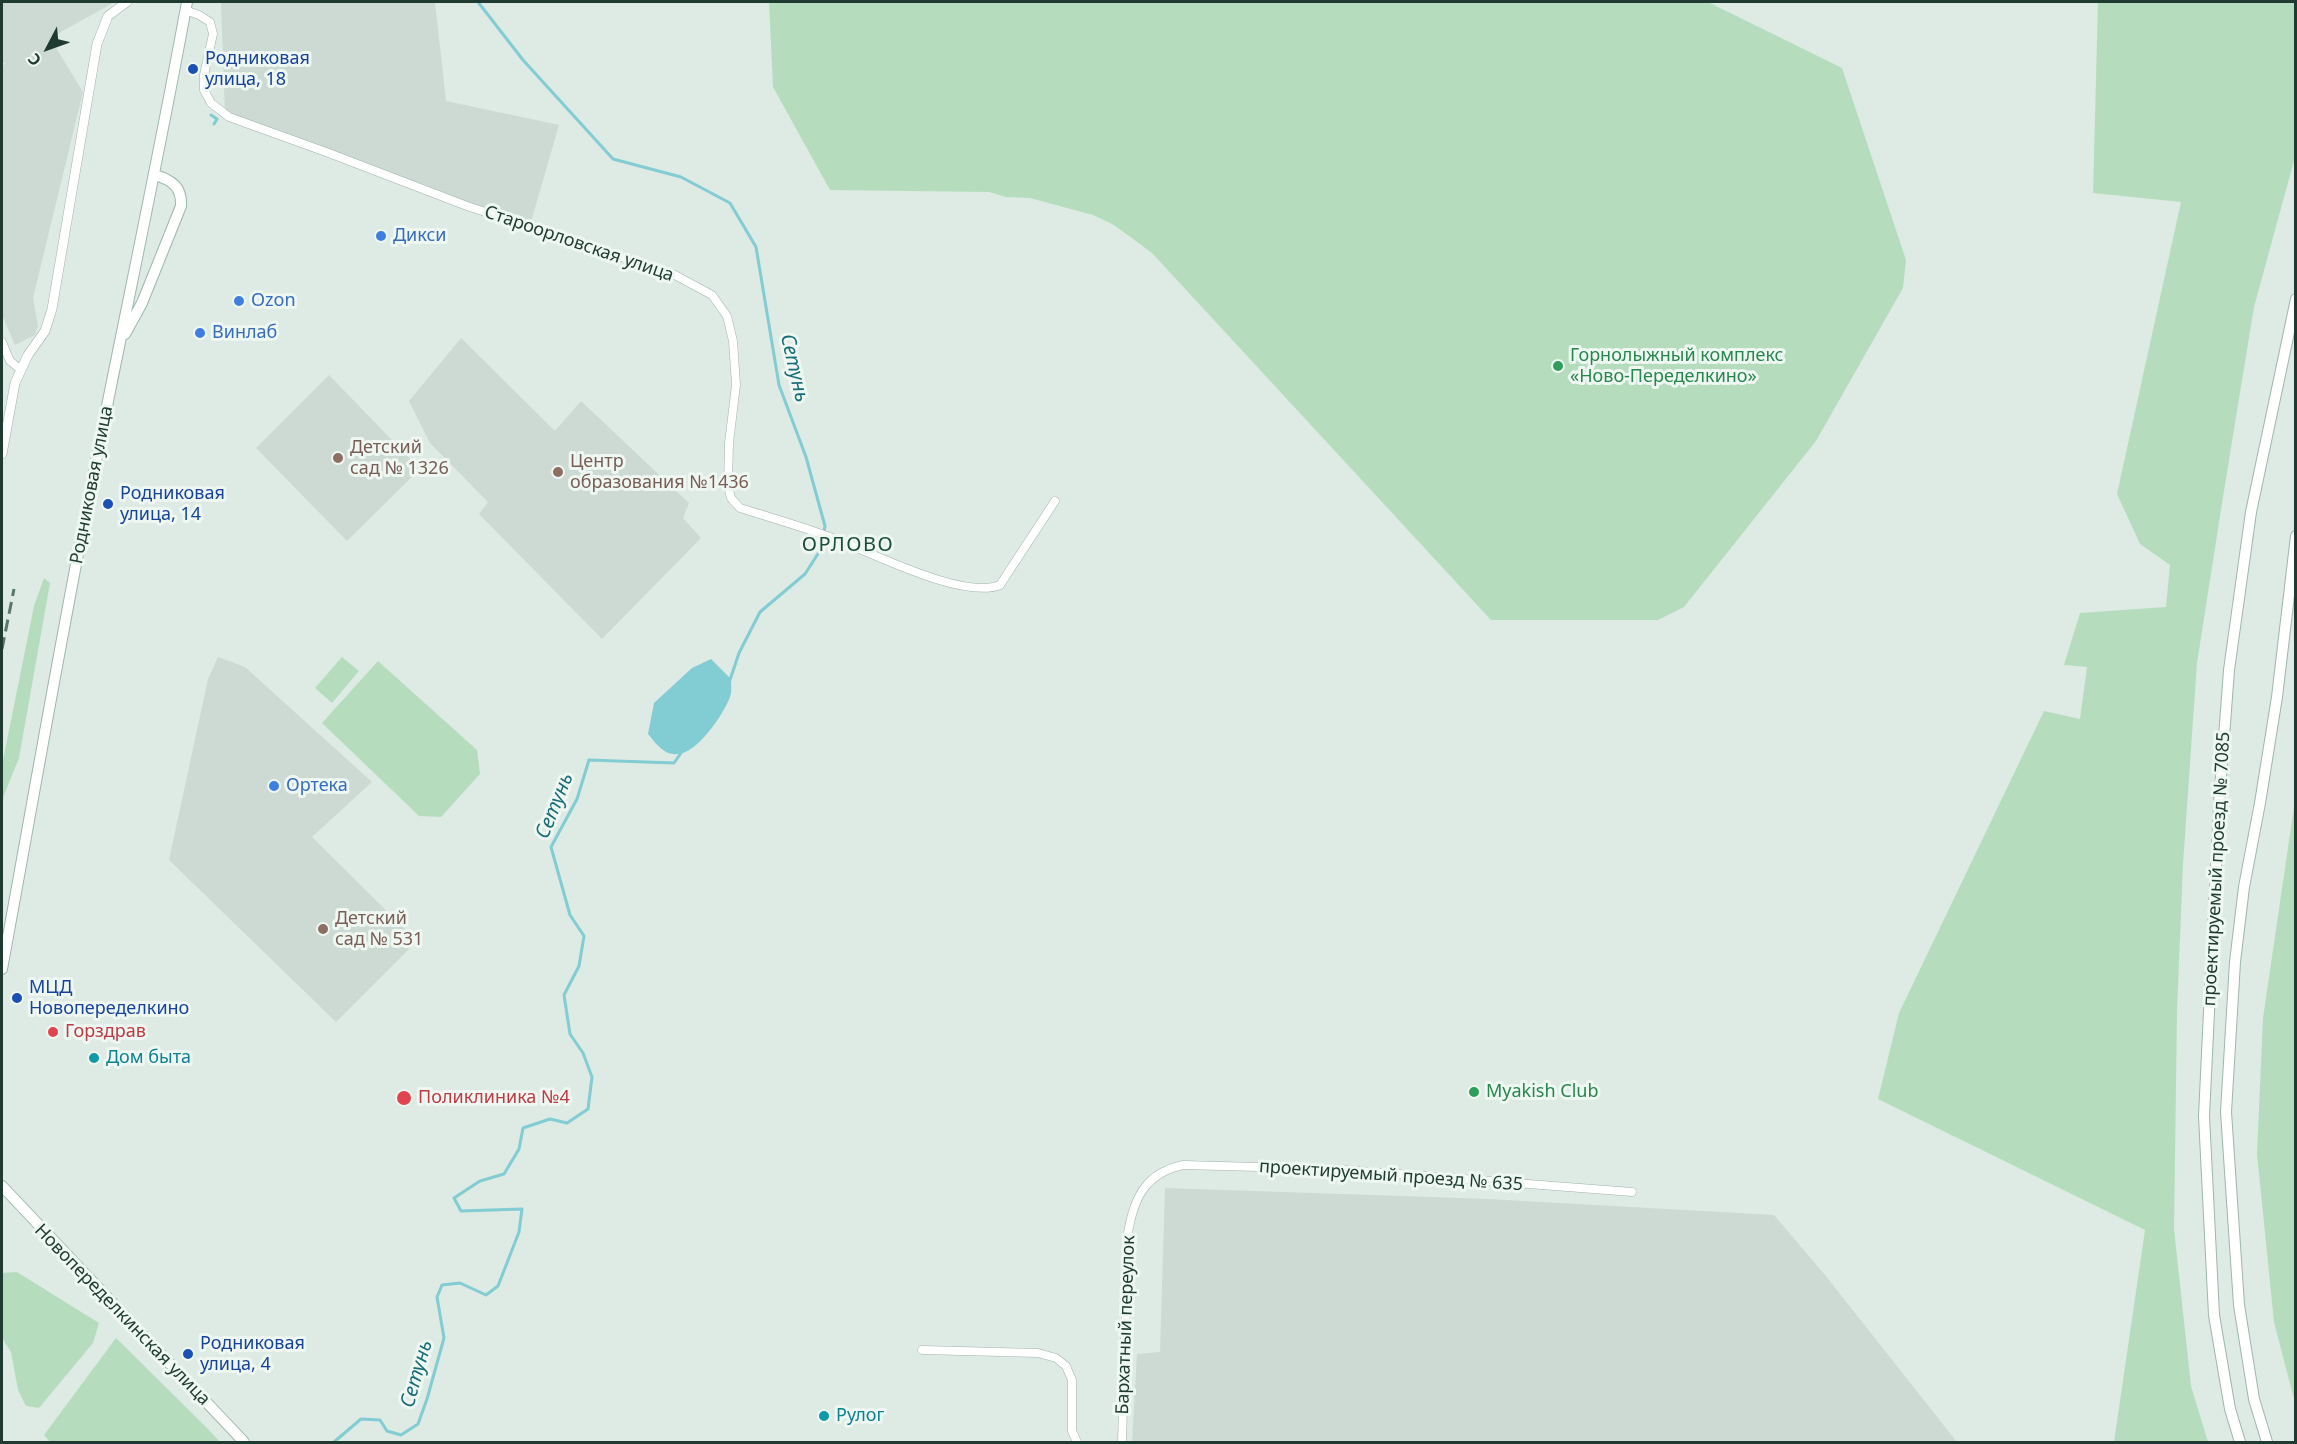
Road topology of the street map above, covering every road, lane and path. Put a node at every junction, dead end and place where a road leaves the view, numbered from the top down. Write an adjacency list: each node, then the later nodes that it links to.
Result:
1 (127, 2): 7 (street)
2 (186, 6): 3 (main road, Родниковая улица); 9 (street, Староорловская улица)
3 (155, 174): 6 (main road, Родниковая улица); 6 (main road)
4 (2295, 299): 19 (main road, проектируемый проезд № 7085)
5 (2, 342): 7 (street)
6 (120, 345): 11 (main road, Родниковая улица)
7 (20, 369): 8 (street)
8 (2, 454)
9 (1055, 501)
10 (2295, 536): 20 (main road, проектируемый проезд № 7085)
11 (2, 969)
12 (1153, 1177): 14 (street, проектируемый проезд № 635); 18 (street, Бархатный переулок)
13 (2, 1186): 16 (main road, Новопеределкинская улица)
14 (1632, 1192)
15 (922, 1350): 17 (street)
16 (244, 1443)
17 (1077, 1443)
18 (1122, 1443)
19 (2240, 1443)
20 (2267, 1443)

